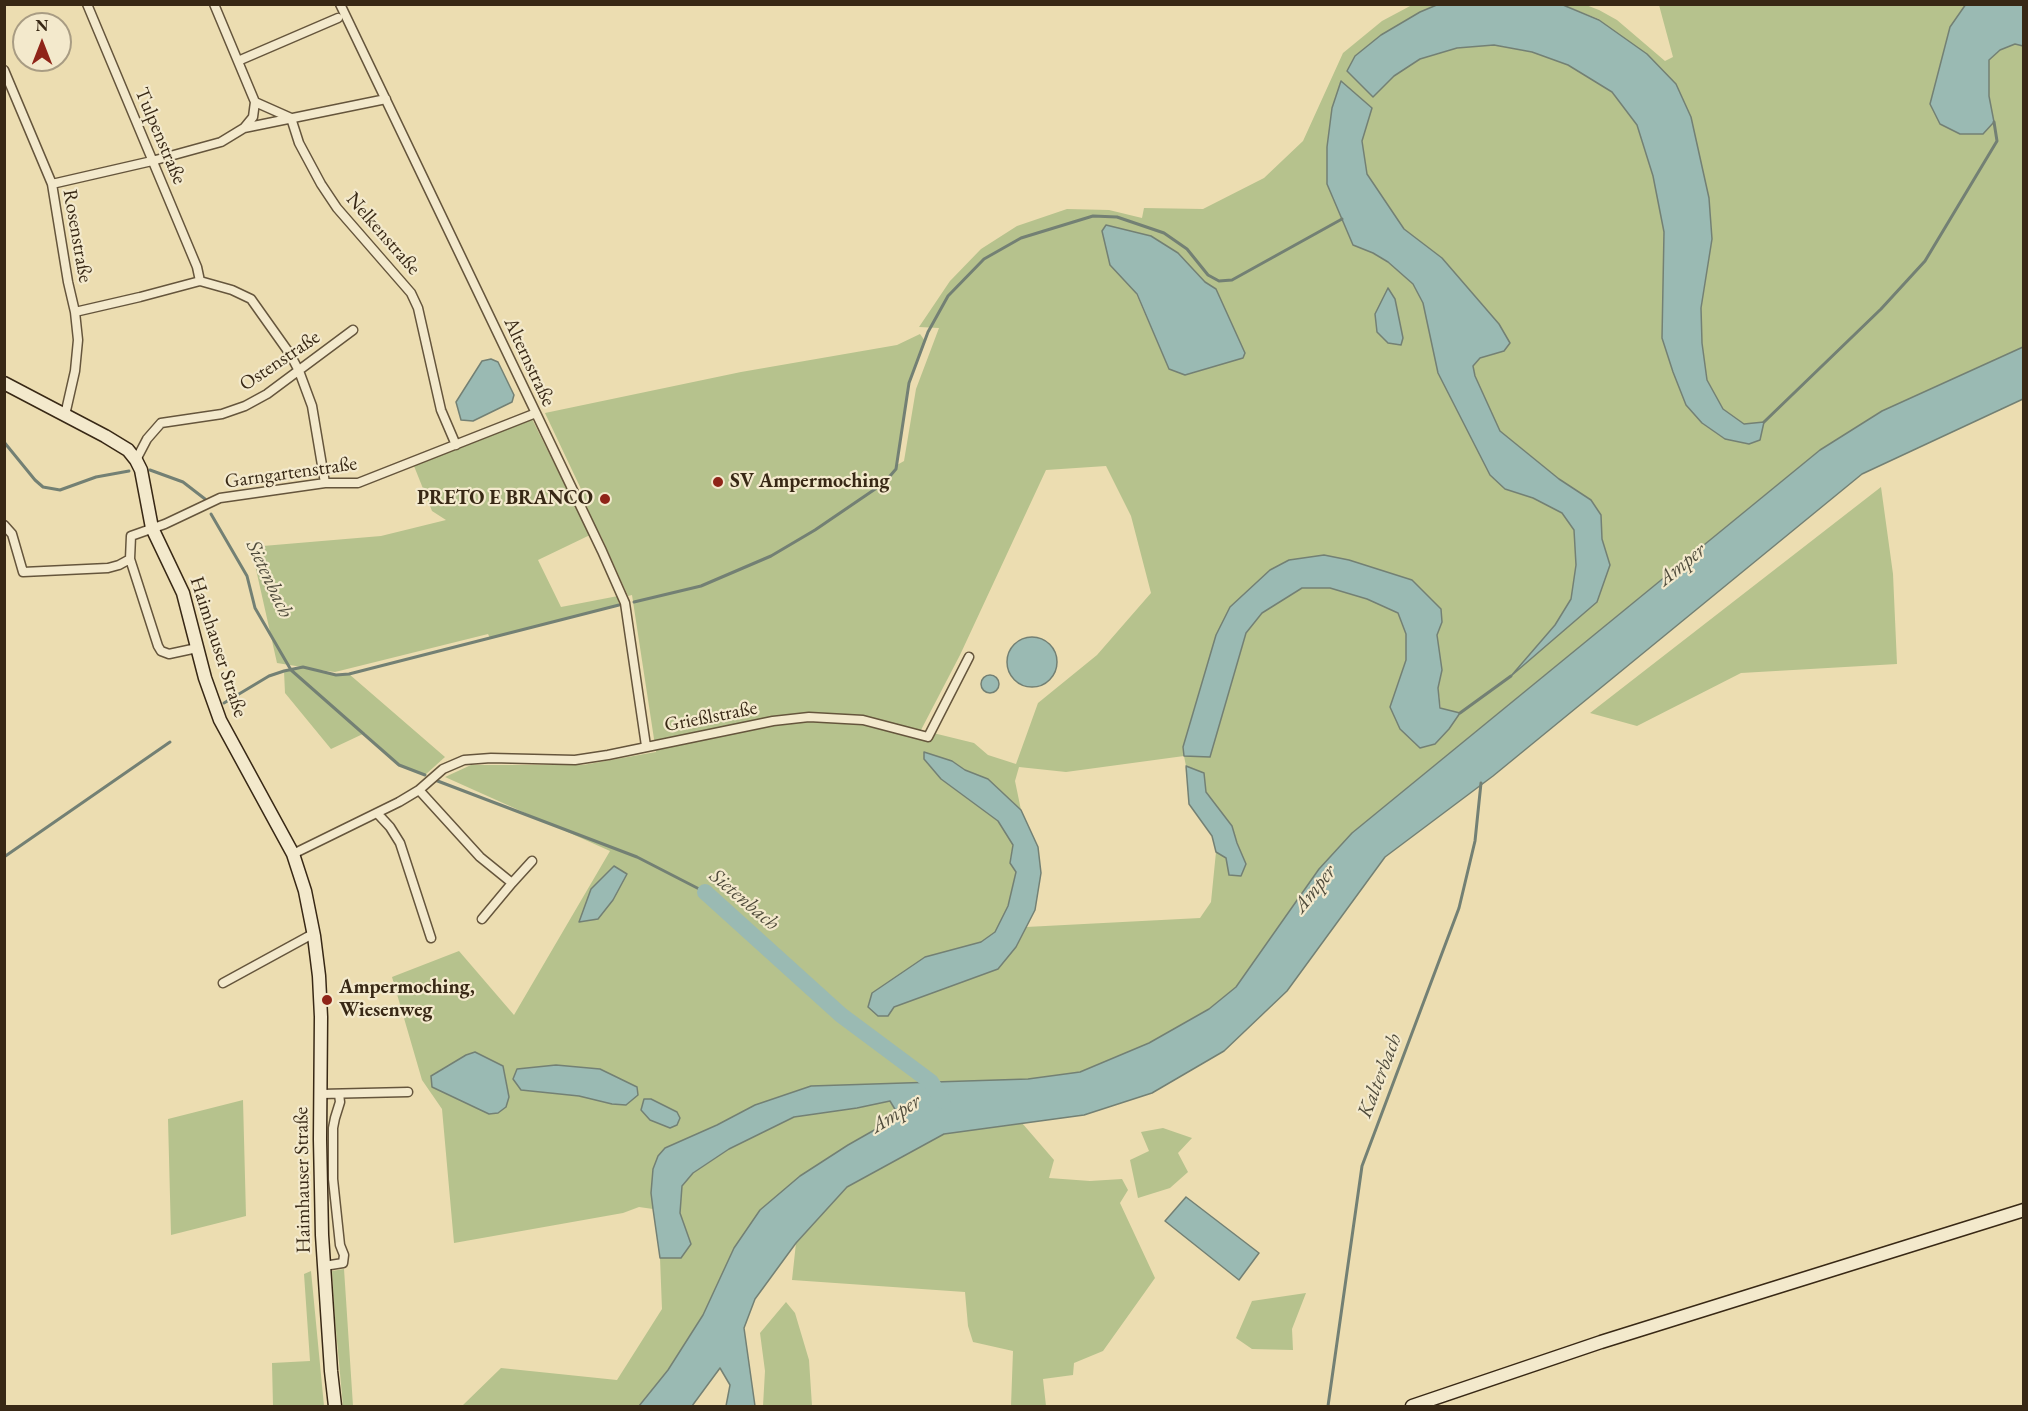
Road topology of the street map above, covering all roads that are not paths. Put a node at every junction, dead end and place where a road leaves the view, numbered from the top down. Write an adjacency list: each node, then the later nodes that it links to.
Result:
1 (87, 4): 11 (street, Tulpenstraße)
2 (214, 4): 5 (street)
3 (340, 4): 7 (street, Alternstraße)
4 (339, 18): 5 (street)
5 (238, 61): 8 (street)
6 (4, 70): 12 (street, Rosenstraße)
7 (386, 99): 9 (street); 18 (street, Alternstraße)
8 (255, 102): 9 (street); 10 (street)
9 (291, 118): 10 (street); 20 (street, Nelkenstraße)
10 (244, 128): 11 (street)
11 (152, 161): 12 (street); 13 (street, Tulpenstraße)
12 (52, 184): 14 (street, Rosenstraße)
13 (200, 280): 14 (street); 16 (street)
14 (75, 312): 19 (street, Rosenstraße)
15 (353, 330): 16 (street, Ostenstraße)
16 (299, 371): 21 (street, Ostenstraße); 22 (street)
17 (4, 383): 19 (main road)
18 (536, 413): 20 (street, Garngartenstraße); 28 (street, Alternstraße)
19 (65, 415): 21 (main road)
20 (456, 445): 22 (street, Garngartenstraße)
21 (136, 460): 24 (main road, Haimhauser Straße)
22 (325, 483): 24 (street, Garngartenstraße)
23 (4, 525): 25 (street)
24 (152, 528): 25 (street, Garngartenstraße); 26 (main road, Haimhauser Straße)
25 (130, 559): 26 (street)
26 (197, 648): 31 (main road, Haimhauser Straße)
27 (969, 657): 28 (street, Grießlstraße)
28 (646, 746): 29 (street, Grießlstraße)
29 (419, 790): 30 (street, Grießlstraße); 33 (street)
30 (377, 813): 31 (street, Grießlstraße); 36 (street)
31 (293, 854): 35 (main road, Haimhauser Straße)
32 (532, 861): 33 (street)
33 (512, 883): 34 (street)
34 (482, 919)
35 (314, 936): 37 (street); 39 (main road, Haimhauser Straße)
36 (431, 938)
37 (223, 983)
38 (408, 1092): 40 (street, Haimhauser Straße)
39 (321, 1094): 40 (street, Haimhauser Straße); 42 (main road, Haimhauser Straße)
40 (339, 1094): 42 (street, Haimhauser Straße)
41 (2024, 1210): 44 (main road)
42 (324, 1266): 43 (main road, Haimhauser Straße)
43 (336, 1407)
44 (1412, 1407)

